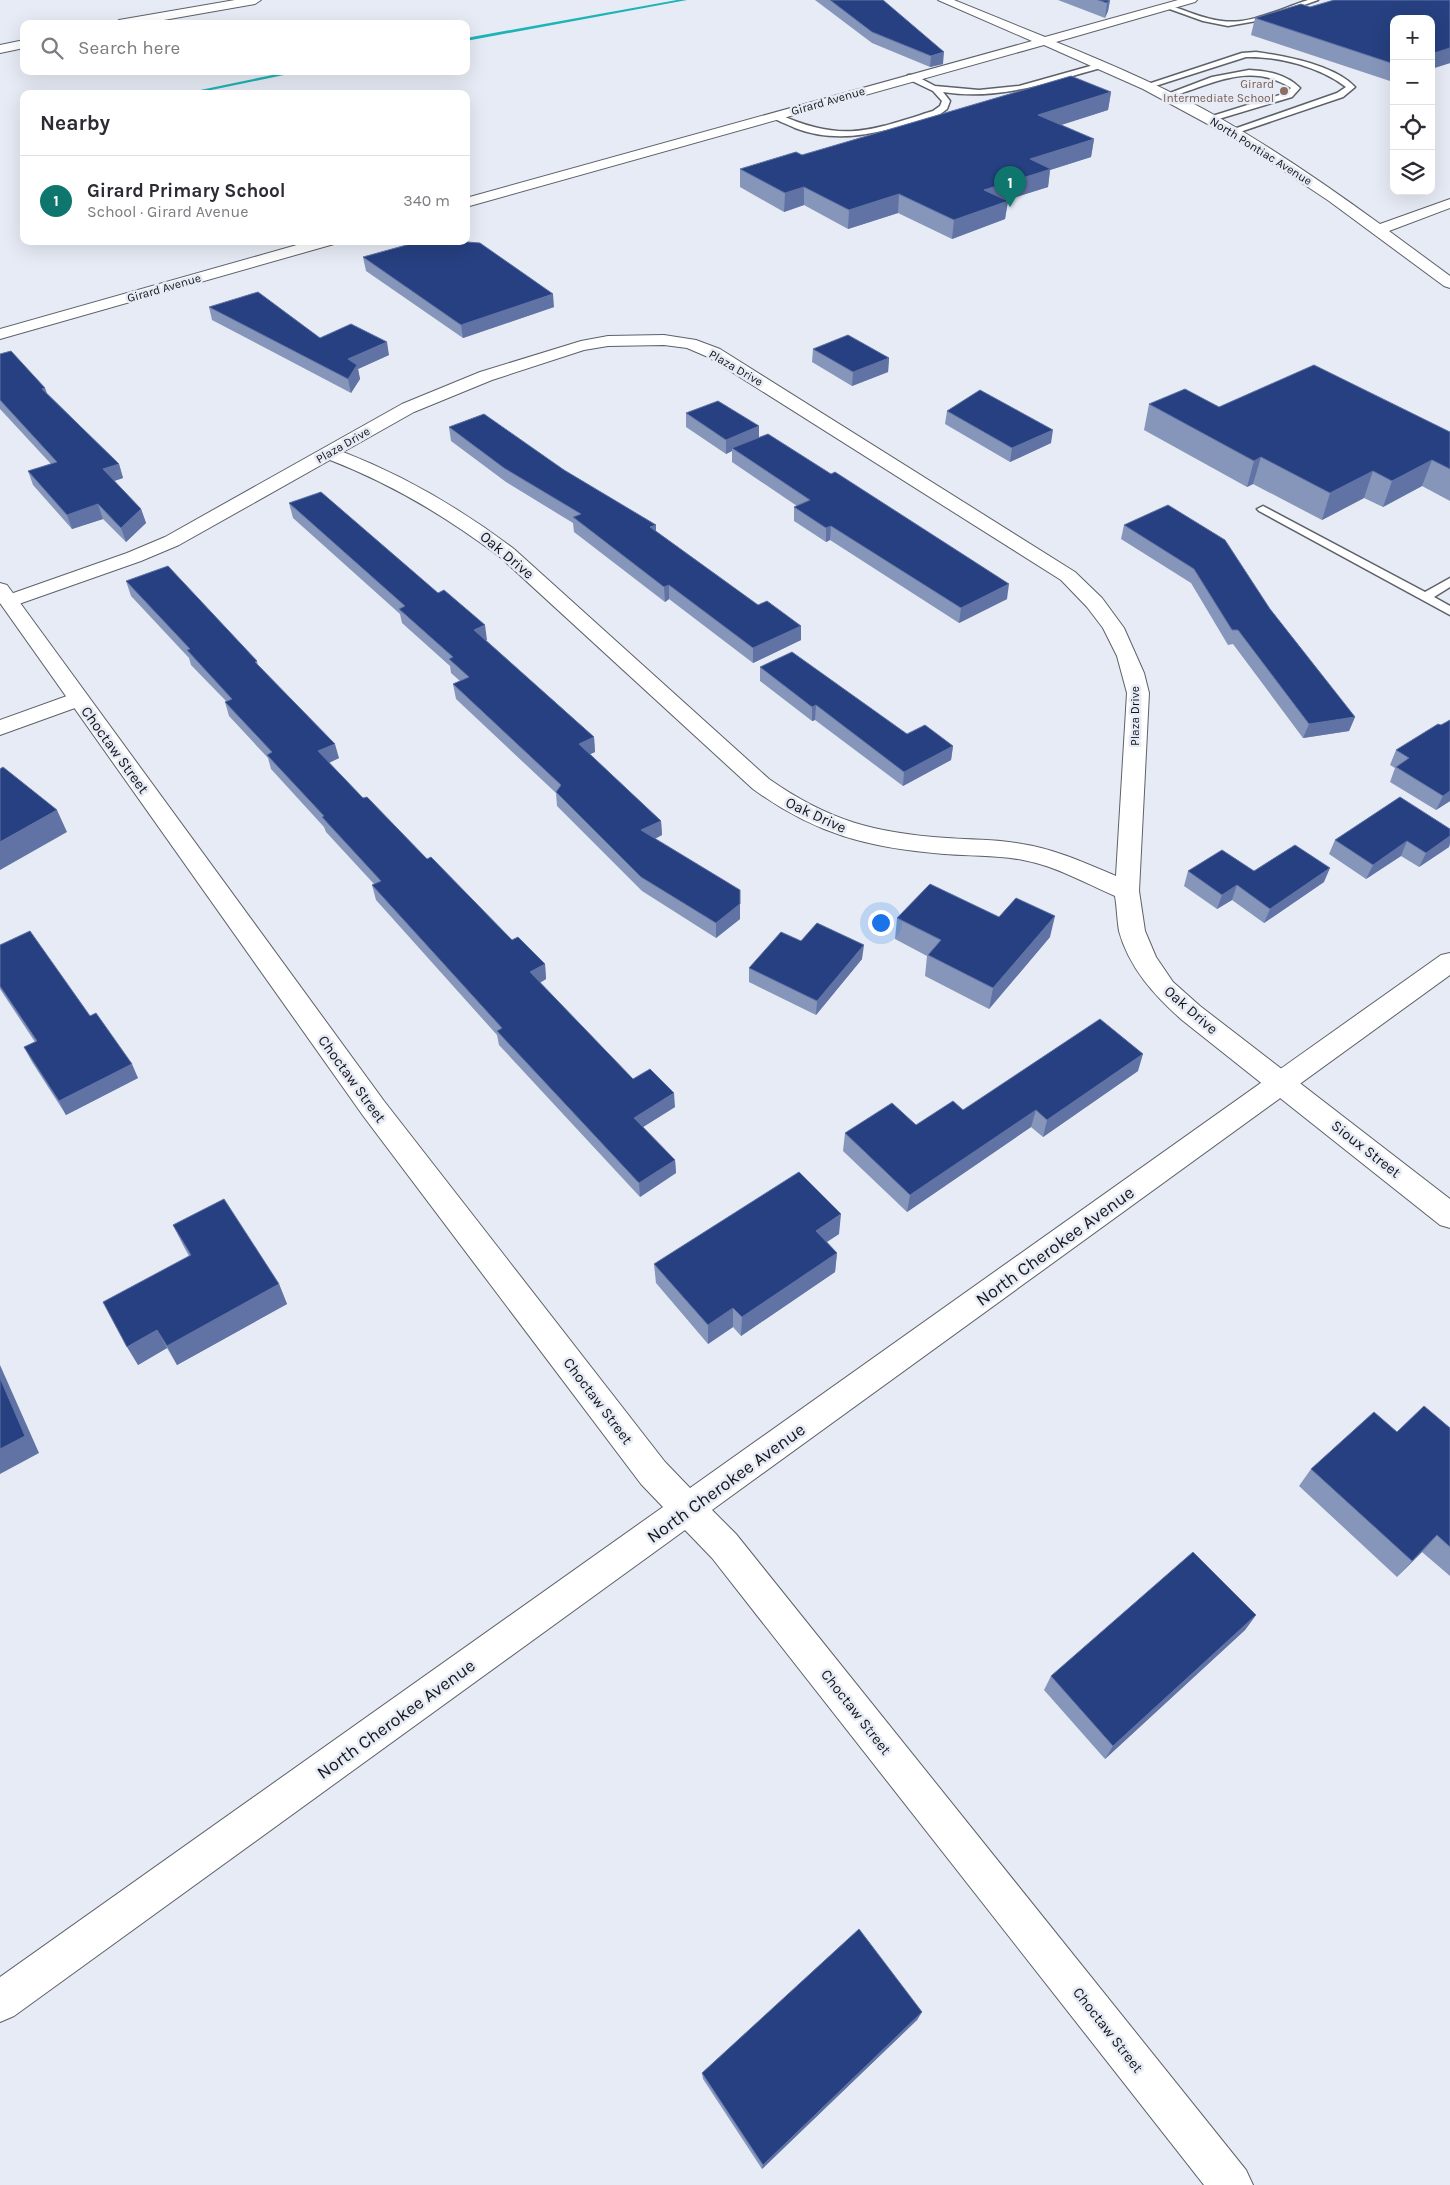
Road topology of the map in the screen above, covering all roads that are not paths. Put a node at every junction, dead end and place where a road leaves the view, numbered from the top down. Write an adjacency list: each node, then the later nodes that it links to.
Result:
1 (255, 0): 6 (street)
2 (944, 0): 7 (street, North Pontiac Avenue)
3 (1191, 0): 5 (street, Girard Avenue)
4 (1315, 0): 5 (lane)
5 (1168, 7): 7 (street, Girard Avenue)
6 (142, 20)
7 (1043, 41): 10 (street, North Pontiac Avenue); 11 (street, Girard Avenue)
8 (20, 45): 9 (street)
9 (0, 49)
10 (1101, 65): 12 (street, North Pontiac Avenue); 13 (lane)
11 (911, 77): 13 (lane); 15 (street, Girard Avenue)
12 (1146, 86): 14 (street, North Pontiac Avenue); 17 (lane)
13 (935, 88): 15 (lane)
14 (1166, 96): 16 (street, North Pontiac Avenue); 16 (lane)
15 (775, 116): 18 (street, Girard Avenue)
16 (1212, 119): 17 (street, North Pontiac Avenue)
17 (1234, 132): 20 (street, North Pontiac Avenue)
18 (470, 201)
19 (1450, 203): 20 (street)
20 (1378, 230): 22 (street, North Pontiac Avenue)
21 (315, 245): 23 (street, Girard Avenue)
22 (1450, 283)
23 (0, 334)
24 (329, 453): 27 (street, Plaza Drive); 32 (street, Oak Drive); 32 (street, Plaza Drive)
25 (1263, 509): 28 (lane)
26 (1450, 582): 28 (lane)
27 (4, 595): 30 (street, Choctaw Street)
28 (1426, 596): 29 (lane)
29 (1450, 611)
30 (78, 699): 31 (street); 36 (street, Choctaw Street)
31 (0, 728)
32 (1127, 891): 34 (street, Oak Drive)
33 (1450, 962): 34 (street, North Cherokee Avenue)
34 (1282, 1083): 35 (street, Sioux Street); 36 (street, North Cherokee Avenue)
35 (1450, 1216)
36 (689, 1510): 37 (street, North Cherokee Avenue); 38 (street, Choctaw Street)
37 (0, 2002)
38 (1231, 2185)

